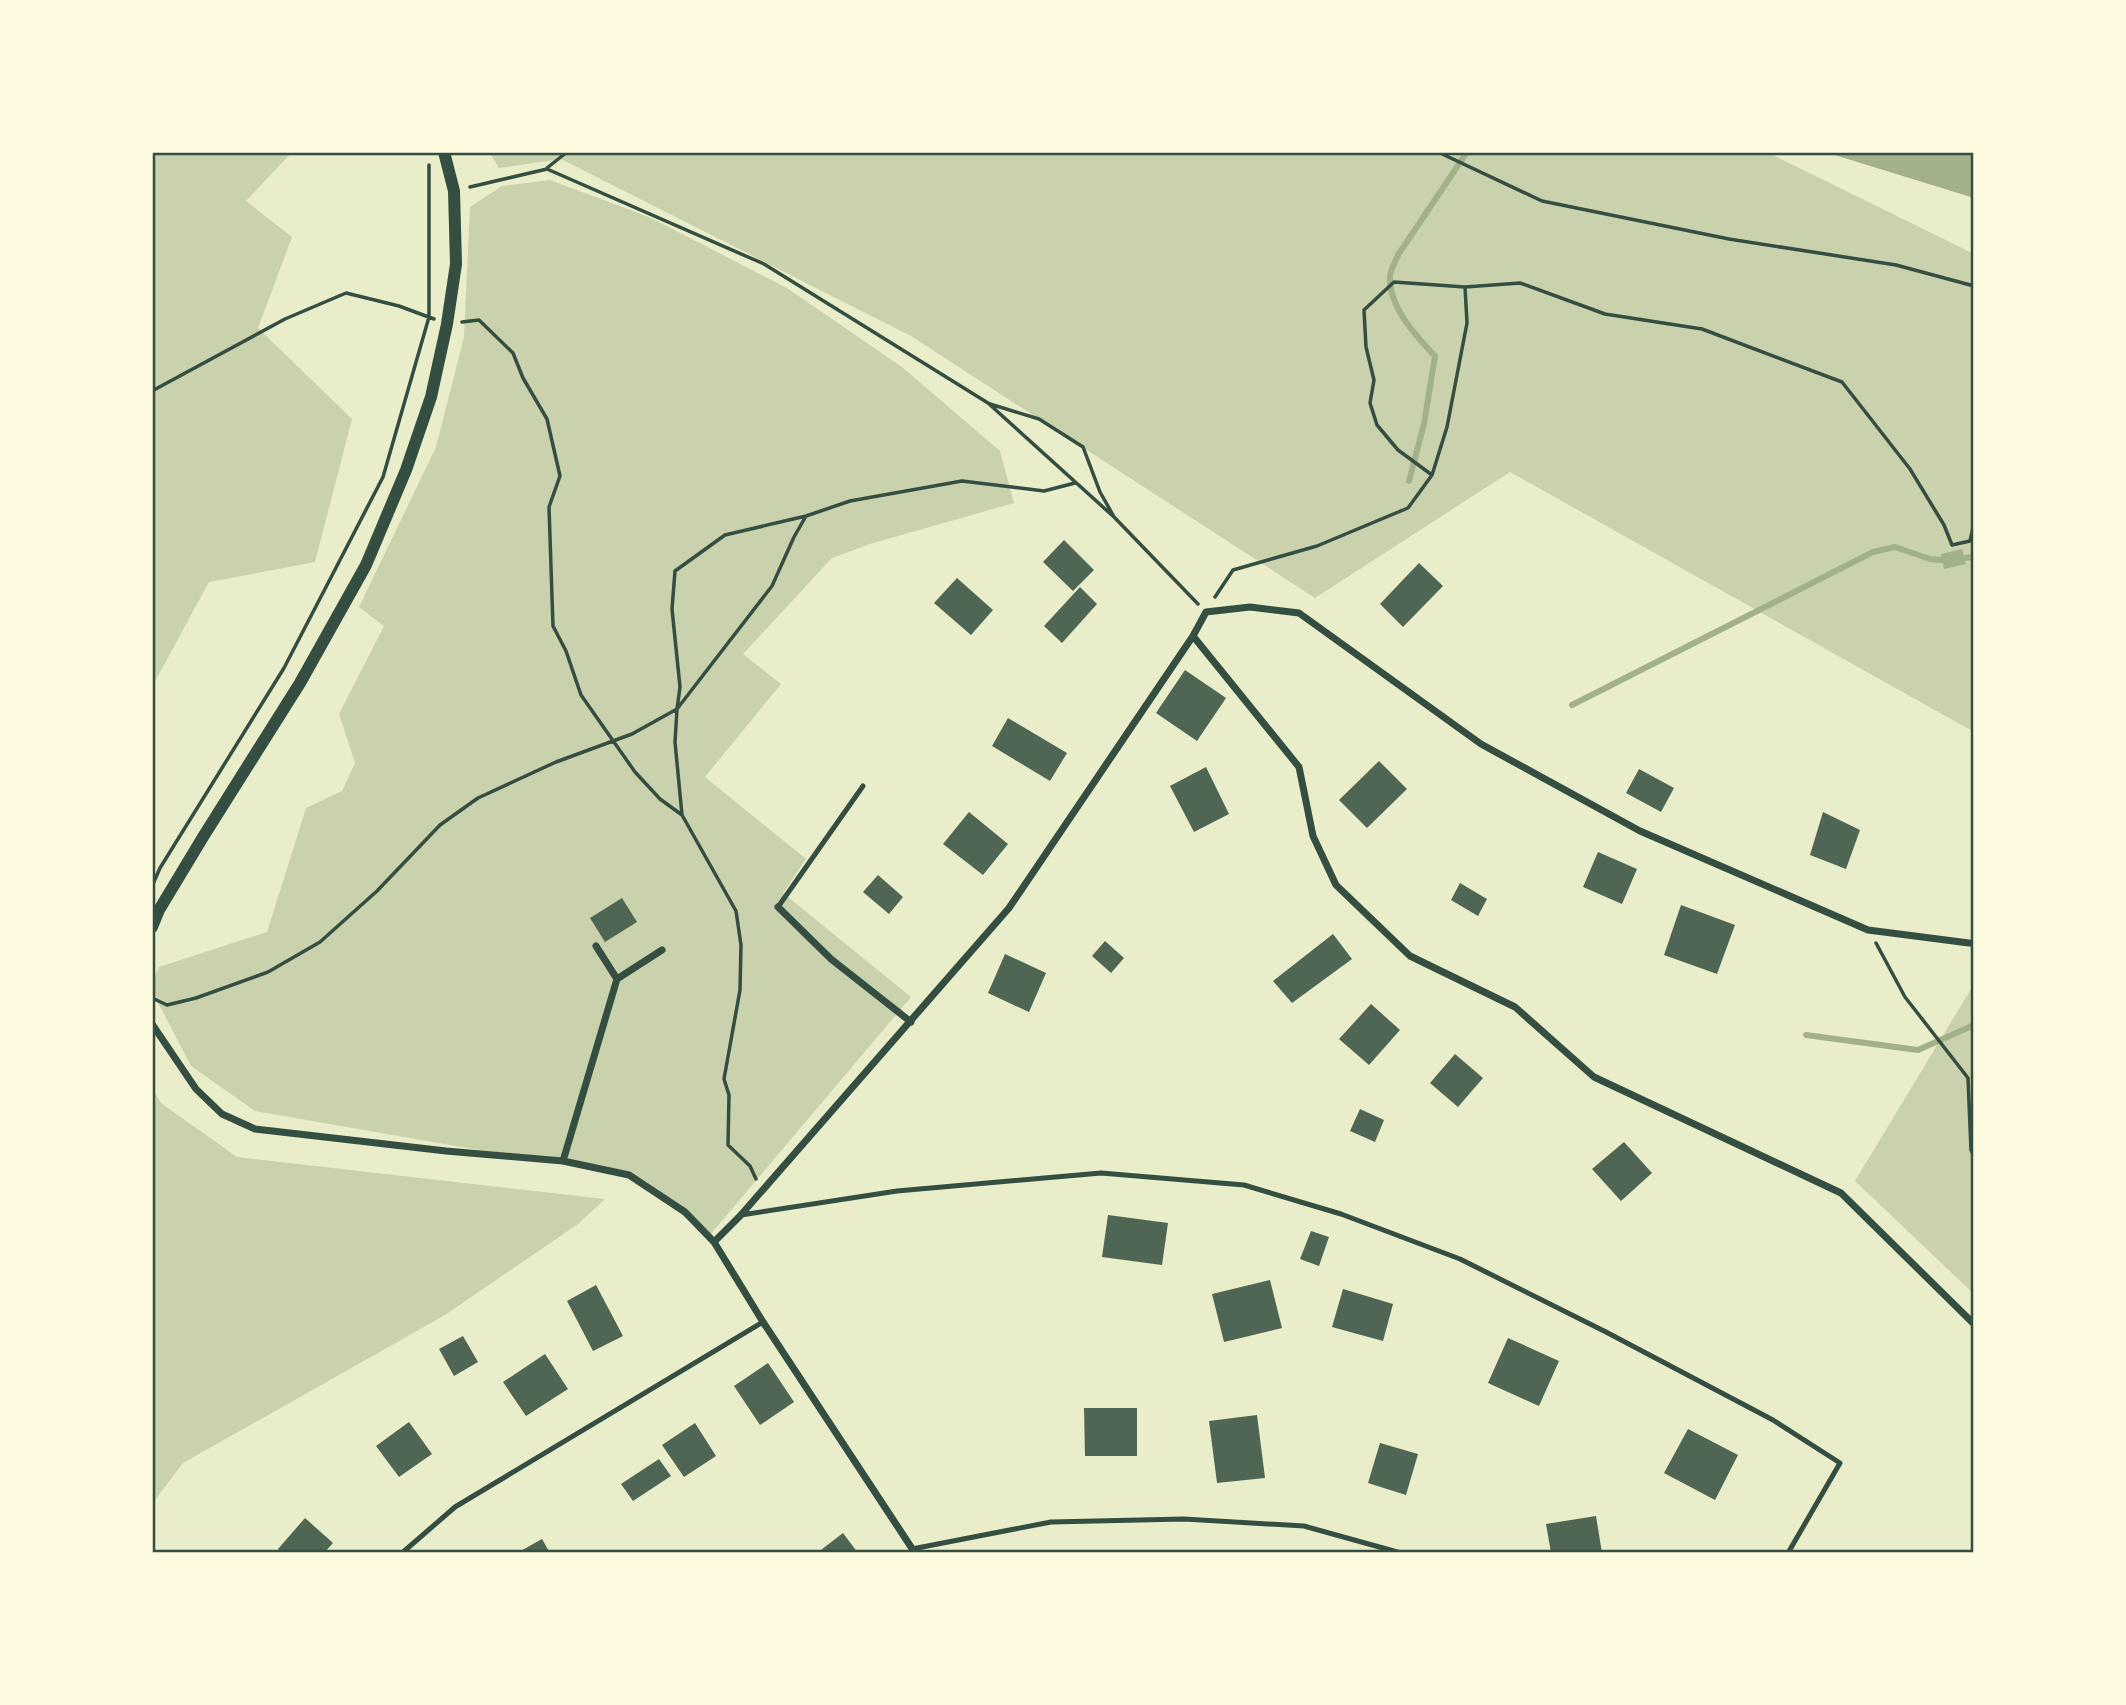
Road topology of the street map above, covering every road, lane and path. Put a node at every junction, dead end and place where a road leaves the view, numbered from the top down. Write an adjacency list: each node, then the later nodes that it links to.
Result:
1 (444, 152): 6 (street)
2 (567, 152): 5 (path)
3 (1438, 152): 7 (path)
4 (429, 156): 9 (path)
5 (547, 169): 6 (path); 12 (path)
6 (454, 191): 10 (street)
7 (1974, 286)
8 (1465, 287): 13 (path); 13 (path); 17 (path)
9 (429, 317): 10 (path); 11 (path); 24 (path)
10 (447, 324): 21 (path); 26 (street)
11 (152, 391)
12 (988, 403): 14 (path); 16 (path)
13 (1432, 475): 18 (path)
14 (1076, 483): 15 (path); 16 (path)
15 (806, 516): 20 (path); 20 (path)
16 (1114, 517): 18 (path)
17 (1974, 524)
18 (1206, 612): 19 (street); 27 (street)
19 (1193, 636): 33 (street); 43 (street)
20 (677, 709): 21 (path); 23 (path)
21 (613, 742): 23 (path); 32 (path)
22 (863, 786): 25 (lane)
23 (682, 815): 39 (path)
24 (152, 887)
25 (779, 907): 33 (street)
26 (152, 927)
27 (1868, 930): 28 (street); 36 (path)
28 (1969, 943)
29 (596, 946): 31 (street)
30 (662, 950): 31 (street)
31 (617, 979): 38 (street)
32 (152, 998)
33 (911, 1022): 39 (street)
34 (152, 1024): 38 (street)
35 (1974, 1113): 36 (path)
36 (1970, 1122): 37 (path)
37 (1974, 1156)
38 (563, 1161): 41 (street)
39 (762, 1190): 40 (street)
40 (740, 1216): 41 (street); 47 (lane)
41 (714, 1242): 42 (street)
42 (763, 1322): 44 (street); 45 (lane)
43 (1974, 1324)
44 (913, 1551): 46 (lane)
45 (402, 1553)
46 (1401, 1553)
47 (1788, 1553)

